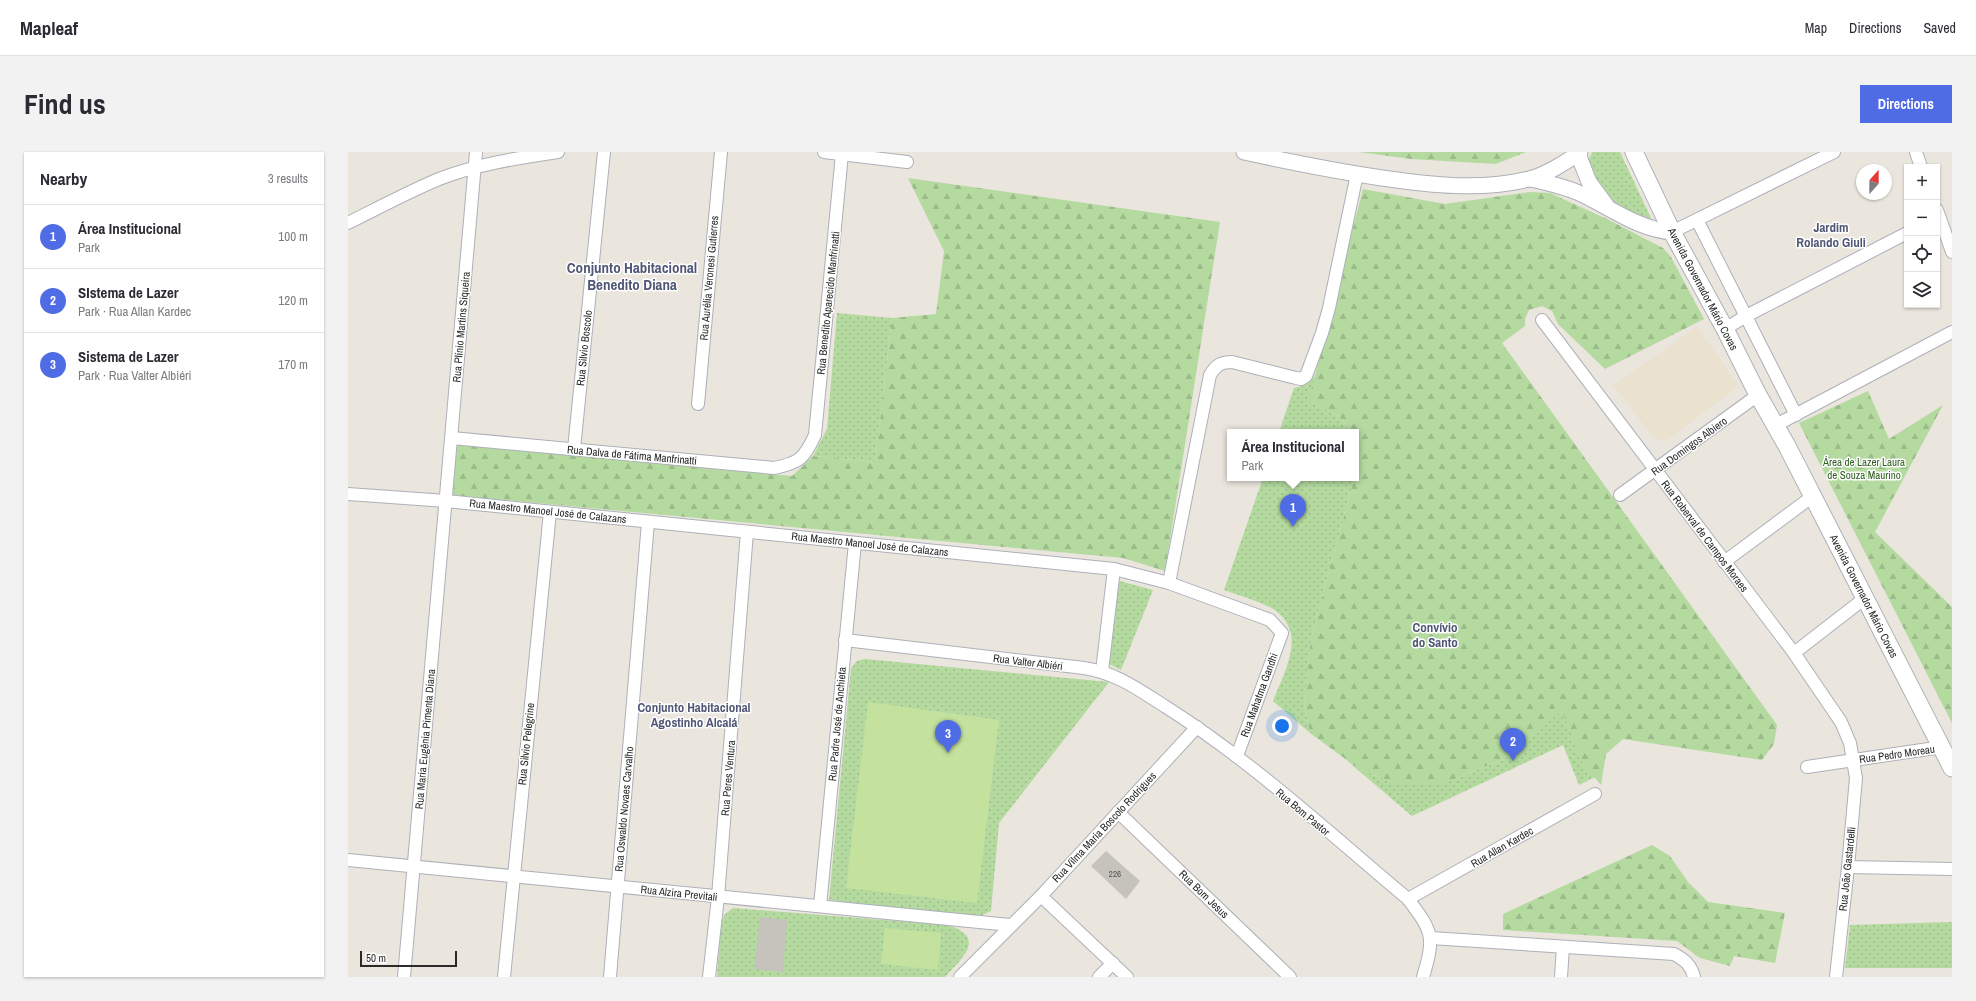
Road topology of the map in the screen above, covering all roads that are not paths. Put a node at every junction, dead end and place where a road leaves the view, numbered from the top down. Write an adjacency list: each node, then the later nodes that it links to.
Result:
1 (476, 152): 14 (street, Rua Plínio Martins Siqueira)
2 (558, 152): 14 (street)
3 (604, 152): 33 (street, Rua Silvio Boscolo)
4 (721, 152): 29 (street, Rua Aurélia Veronesi Gutierres)
5 (824, 152): 11 (street)
6 (1244, 152): 15 (street)
7 (1634, 152): 21 (main road, Avenida Governador Mário Covas)
8 (1834, 152): 19 (street)
9 (1916, 152): 13 (street)
10 (1579, 153): 16 (street); 17 (street)
11 (842, 154): 12 (street); 34 (street, Rua Benedito Aparecido Manfrinatti)
12 (907, 162)
13 (1921, 164)
14 (475, 167): 20 (street); 32 (street, Rua Plínio Martins Siqueira)
15 (1356, 174): 16 (street); 46 (street)
16 (1531, 179): 17 (street)
17 (1612, 211): 21 (street)
18 (1940, 219): 23 (street)
19 (1697, 220): 21 (street); 24 (street)
20 (348, 223)
21 (1672, 232): 26 (main road, Avenida Governador Mário Covas)
22 (1904, 235): 24 (street)
23 (1952, 252)
24 (1746, 316): 26 (street); 30 (street)
25 (1542, 320): 35 (street, Rua Roberval de Campos Moraes)
26 (1724, 328): 28 (main road, Avenida Governador Mário Covas)
27 (1952, 332): 30 (street)
28 (1758, 395): 31 (main road, Avenida Governador Mário Covas); 35 (street, Rua Domingos Albiero)
29 (698, 404)
30 (1796, 415): 31 (street)
31 (1776, 424): 38 (main road, Avenida Governador Mário Covas)
32 (452, 438): 33 (street, Rua Dalva de Fátima Manfrinatti); 39 (street, Rua Plínio Martins Siqueira)
33 (574, 449): 34 (street, Rua Dalva de Fátima Manfrinatti)
34 (808, 451)
35 (1655, 471): 37 (street, Rua Domingos Albiero); 44 (street, Rua Roberval de Campos Moraes)
36 (348, 494): 39 (street, Rua Maestro Manoel José de Calazans)
37 (1620, 495)
38 (1813, 496): 44 (street); 47 (main road, Avenida Governador Mário Covas)
39 (446, 501): 40 (street, Rua Maestro Manoel José de Calazans); 61 (street, Rua Maria Eugênia Pimenta Diana)
40 (550, 512): 41 (street, Rua Maestro Manoel José de Calazans); 64 (street, Rua Silvio Pelegrine)
41 (648, 522): 42 (street, Rua Maestro Manoel José de Calazans); 65 (street, Rua Oswaldo Novaes Carvalho)
42 (747, 532): 43 (street, Rua Maestro Manoel José de Calazans); 67 (street, Rua Peres Ventura)
43 (855, 543): 45 (street, Rua Maestro Manoel José de Calazans); 49 (street, Rua Padre José de Anchieta)
44 (1724, 562): 50 (street, Rua Roberval de Campos Moraes)
45 (1114, 569): 46 (street, Rua Maestro Manoel José de Calazans); 51 (street)
46 (1169, 583): 48 (street, Rua Maestro Manoel José de Calazans)
47 (1865, 598): 50 (street); 53 (main road, Avenida Governador Mário Covas)
48 (1282, 633): 54 (street, Rua Mahatma Gandhi)
49 (845, 640): 51 (street, Rua Valter Albiéri); 69 (street, Rua Padre José de Anchieta)
50 (1794, 653): 55 (street, Rua Roberval de Campos Moraes)
51 (1102, 671): 52 (street, Rua Valter Albiéri)
52 (1197, 727): 54 (street, Rua Bom Pastor); 59 (street, Rua Vilma Maria Boscolo Rodrigues)
53 (1942, 747): 55 (street, Rua Pedro Moreau); 57 (main road, Avenida Governador Mário Covas)
54 (1237, 756): 68 (street, Rua Bom Pastor)
55 (1853, 760): 56 (street, Rua Pedro Moreau); 62 (street, Rua João Gastardelli)
56 (1807, 767)
57 (1952, 768)
58 (1595, 794): 68 (street, Rua Allan Kardec)
59 (1118, 812): 66 (street, Rua Vilma Maria Boscolo Rodrigues); 81 (street, Rua Bom Jesus)
60 (348, 860): 61 (street, Rua Alzira Previtali)
61 (414, 867): 64 (street, Rua Alzira Previtali); 74 (street, Rua Maria Eugênia Pimenta Diana)
62 (1848, 867): 63 (street); 85 (street, Rua João Gastardelli)
63 (1952, 869)
64 (513, 877): 65 (street, Rua Alzira Previtali); 75 (street, Rua Silvio Pelegrine)
65 (618, 887): 67 (street, Rua Alzira Previtali); 76 (street, Rua Oswaldo Novaes Carvalho)
66 (1041, 896): 70 (street, Rua Vilma Maria Boscolo Rodrigues); 73 (street)
67 (718, 897): 69 (street, Rua Alzira Previtali); 77 (street, Rua Peres Ventura)
68 (1408, 899): 71 (street, Rua Bom Pastor)
69 (820, 906): 70 (street, Rua Alzira Previtali)
70 (1010, 925): 78 (street, Rua Vilma Maria Boscolo Rodrigues)
71 (1431, 938): 72 (street); 82 (street)
72 (1563, 947): 83 (street); 84 (street)
73 (1113, 963): 79 (street); 80 (street)
74 (404, 977)
75 (504, 977)
76 (610, 977)
77 (710, 977)
78 (960, 977)
79 (1099, 977)
80 (1127, 977)
81 (1290, 977)
82 (1423, 977)
83 (1561, 977)
84 (1694, 977)
85 (1836, 977)

